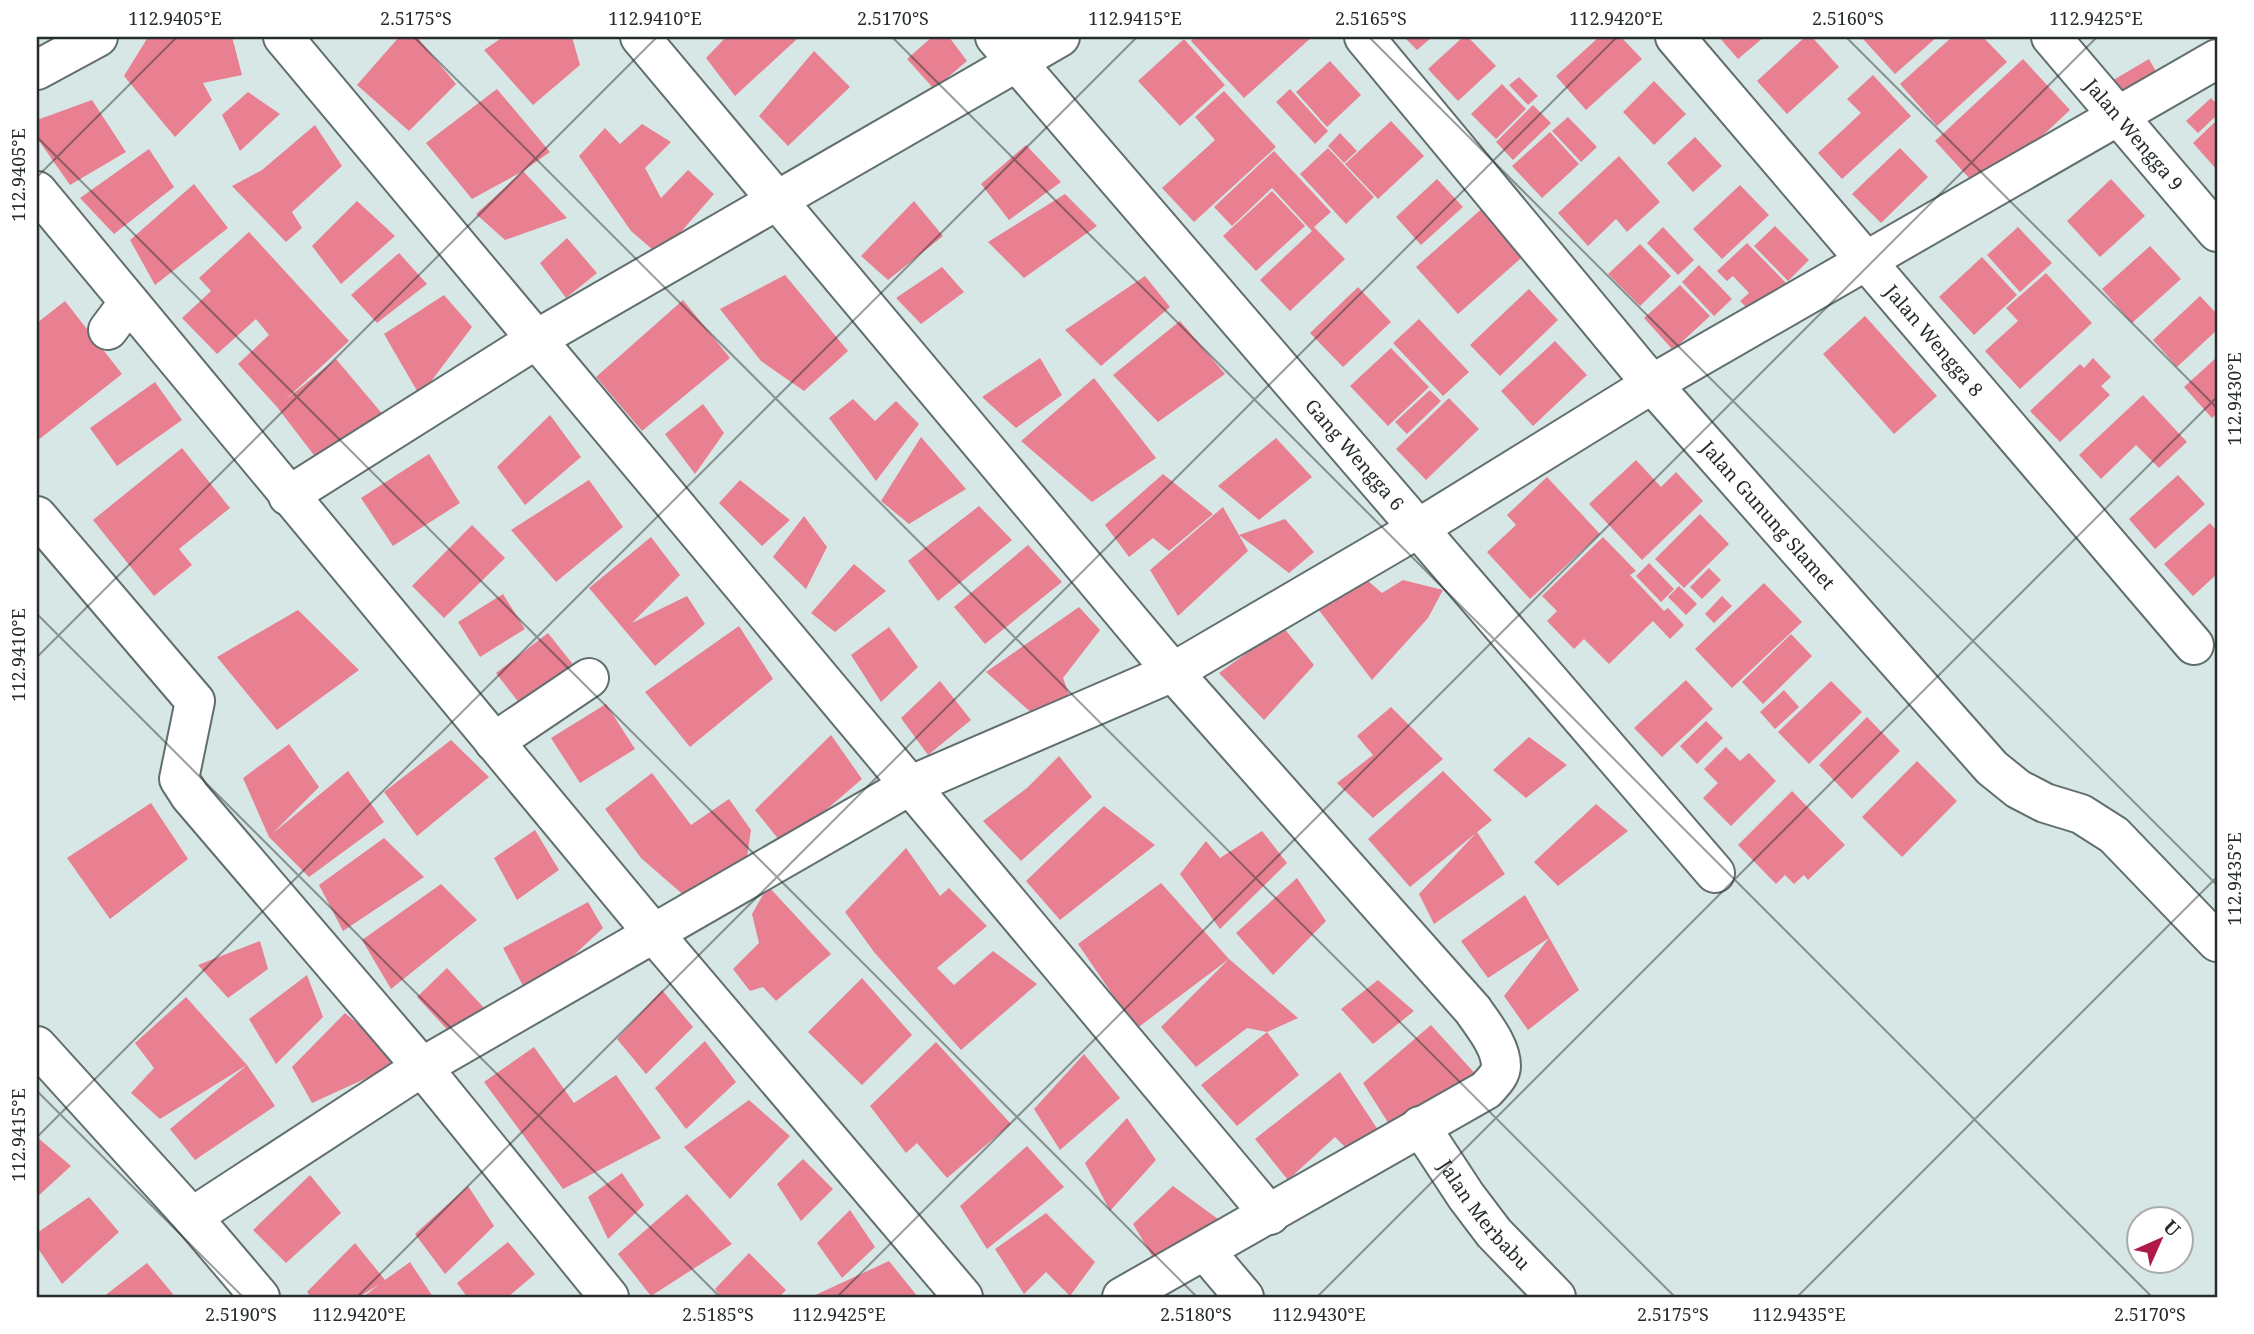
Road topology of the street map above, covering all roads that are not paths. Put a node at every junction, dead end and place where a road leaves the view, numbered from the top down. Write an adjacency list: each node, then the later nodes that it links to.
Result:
1 (98, 37): 10 (street)
2 (283, 37): 16 (street)
3 (640, 37): 13 (street)
4 (1060, 37): 8 (street)
5 (1364, 37): 17 (street, Jalan Gunung Slamet)
6 (1675, 37): 15 (street, Jalan Wengga 8)
7 (2052, 37): 11 (street, Jalan Wengga 9)
8 (1006, 49): 13 (street); 20 (street, Gang Wengga 6)
9 (2217, 59): 11 (street)
10 (37, 70)
11 (2117, 116): 14 (street, Jalan Wengga 9); 15 (street)
12 (37, 191): 18 (street)
13 (779, 201): 16 (street); 22 (street)
14 (2217, 232)
15 (1864, 261): 17 (street); 21 (street, Jalan Wengga 8)
16 (537, 339): 18 (street); 25 (street)
17 (1652, 384): 20 (street); 28 (street, Jalan Gunung Slamet)
18 (288, 496): 24 (street)
19 (37, 516): 30 (street)
20 (1419, 528): 22 (street); 26 (street, Gang Wengga 6)
21 (2194, 645)
22 (1173, 672): 25 (street); 31 (street)
23 (589, 678): 24 (street)
24 (494, 742): 27 (street)
25 (909, 786): 27 (street); 32 (street)
26 (1714, 873)
27 (655, 934): 30 (street); 37 (street)
28 (2217, 942)
29 (37, 1046): 33 (street)
30 (422, 1067): 33 (street); 36 (street)
31 (1420, 1126): 32 (street); 40 (street, Jalan Merbabu)
32 (1270, 1215): 34 (street)
33 (192, 1217): 35 (street)
34 (1205, 1251): 38 (street); 39 (street)
35 (260, 1297)
36 (609, 1297)
37 (963, 1297)
38 (1122, 1297)
39 (1244, 1297)
40 (1556, 1297)

